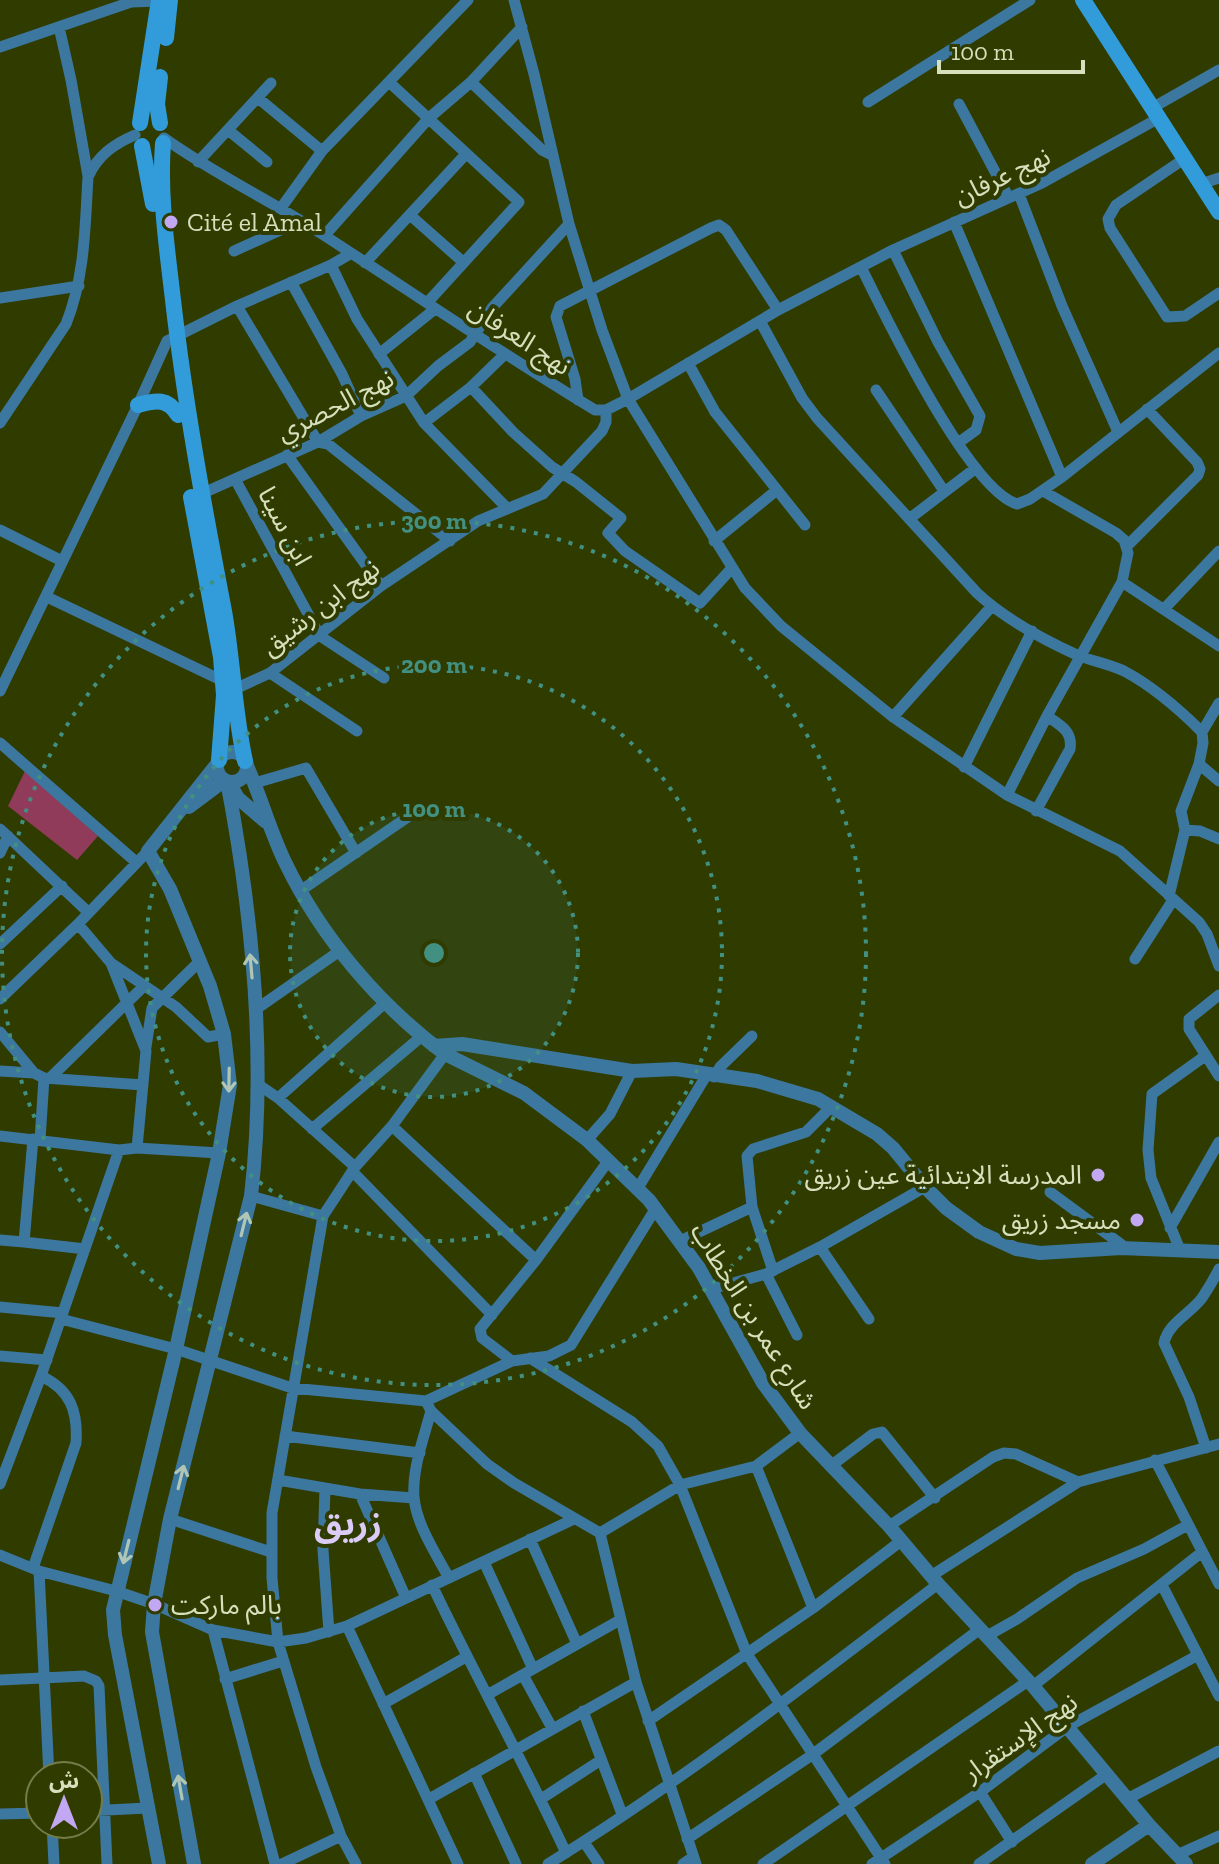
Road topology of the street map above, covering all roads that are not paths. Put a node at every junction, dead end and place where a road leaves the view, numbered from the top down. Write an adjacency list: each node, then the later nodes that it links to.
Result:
1 (159, 0): 7 (street); 20 (main road)
2 (170, 0): 21 (main road)
3 (468, 0): 11 (street)
4 (514, 0): 8 (street)
5 (1030, 0): 15 (street)
6 (1083, 0): 17 (main road)
7 (59, 27): 9 (street); 28 (street)
8 (522, 27): 12 (street); 24 (street)
9 (0, 47)
10 (1219, 70): 17 (street, نهج عرفان)
11 (389, 82): 18 (street); 22 (street)
12 (471, 82): 18 (street); 24 (street)
13 (271, 83): 14 (street)
14 (258, 98): 19 (street); 22 (street)
15 (868, 102)
16 (959, 104): 31 (street)
17 (1156, 113): 25 (main road); 31 (street, نهج عرفان)
18 (429, 118): 23 (street); 38 (street)
19 (228, 130): 26 (street); 27 (street)
20 (139, 135): 21 (main road); 21 (main road); 28 (street); 56 (main road)
21 (162, 135): 26 (street, نهج العرفان); 56 (main road)
22 (322, 151): 33 (street)
23 (466, 154): 34 (street); 42 (street)
24 (552, 155): 37 (street)
25 (1184, 159): 30 (main road); 49 (street)
26 (198, 162): 33 (street, نهج العرفان)
27 (267, 162)
28 (88, 177): 47 (street)
29 (1219, 178): 30 (street)
30 (1201, 184): 32 (main road)
31 (1014, 196): 36 (street, نهج عرفان); 73 (street)
32 (1217, 204)
33 (281, 208): 35 (street, نهج العرفان)
34 (410, 215): 42 (street); 43 (street)
35 (296, 218): 38 (street, نهج العرفان); 40 (street)
36 (954, 222): 39 (street, نهج عرفان); 79 (street)
37 (569, 224): 48 (street); 55 (street, نهج الحصري)
38 (325, 235): 41 (street, نهج العرفان)
39 (893, 250): 45 (street, نهج عرفان); 75 (street)
40 (234, 251)
41 (350, 254): 43 (street, نهج العرفان); 44 (street)
42 (463, 262): 52 (street)
43 (365, 263): 52 (street, نهج العرفان)
44 (331, 265): 46 (street); 58 (street)
45 (861, 267): 53 (street); 75 (street)
46 (291, 282): 51 (street); 70 (street)
47 (79, 286): 50 (street); 71 (street)
48 (589, 289): 53 (street); 64 (street); 65 (street)
49 (1219, 293)
50 (0, 298)
51 (237, 306): 56 (street); 74 (street)
52 (431, 306): 55 (street, نهج العرفان); 58 (street)
53 (778, 310): 54 (street)
54 (760, 321): 60 (street); 86 (street)
55 (476, 334): 59 (street, نهج العرفان); 63 (street, نهج الحصري)
56 (172, 337): 66 (street); 69 (main road); 84 (main road)
57 (1219, 353): 67 (street)
58 (379, 354): 63 (street)
59 (504, 355): 61 (street); 65 (street, نهج العرفان)
60 (688, 363): 64 (street); 81 (street)
61 (471, 387): 72 (street); 78 (street)
62 (876, 390): 82 (street)
63 (406, 396): 70 (street, نهج الحصري); 72 (street)
64 (628, 399): 68 (street); 90 (street)
65 (578, 400): 68 (street, نهج العرفان)
66 (138, 405): 69 (main road); 93 (street)
67 (1147, 409): 73 (street); 91 (street)
68 (606, 410): 78 (street, نهج ابن رشيق)
69 (178, 415): 106 (main road)
70 (361, 416): 74 (street, نهج الحصري)
71 (0, 423)
72 (424, 423): 85 (street)
73 (1118, 432): 79 (street)
74 (318, 442): 76 (street, نهج الحصري); 89 (street)
75 (958, 443): 77 (street)
76 (287, 455): 80 (street, نهج الحصري); 96 (street)
77 (976, 468): 82 (street); 83 (street)
78 (563, 475): 85 (street, نهج ابن رشيق); 94 (street)
79 (1062, 477): 83 (street)
80 (235, 479): 84 (street, نهج الحصري); 101 (street, ابن سينا)
81 (777, 490): 87 (street); 90 (street)
82 (944, 491): 86 (street)
83 (1043, 491): 91 (street)
84 (201, 494): 106 (main road)
85 (507, 508): 89 (street, نهج ابن رشيق)
86 (909, 519): 98 (street)
87 (805, 525)
88 (0, 530): 93 (street)
89 (450, 541): 96 (street, نهج ابن رشيق)
90 (714, 541): 94 (street)
91 (1127, 546): 95 (street)
92 (1219, 551): 99 (street)
93 (62, 561): 97 (street)
94 (732, 568): 110 (street)
95 (1122, 582): 99 (street); 103 (street)
96 (381, 586): 101 (street, نهج ابن رشيق)
97 (47, 597): 106 (street); 107 (street)
98 (992, 606): 100 (street); 110 (street)
99 (1164, 609): 102 (street)
100 (1032, 631): 103 (street); 117 (street)
101 (320, 636): 104 (street, نهج ابن رشيق); 105 (street)
102 (1219, 646)
103 (1080, 656): 109 (street); 112 (street)
104 (270, 673): 106 (street, نهج ابن رشيق); 111 (street)
105 (384, 678)
106 (229, 685): 114 (main road); 115 (main road)
107 (0, 691)
108 (1219, 703): 112 (street)
109 (1047, 716): 121 (street); 123 (street)
110 (893, 717): 117 (street)
111 (357, 731)
112 (1202, 732): 116 (street)
113 (0, 743): 132 (street)
114 (218, 762): 115 (street); 118 (street); 122 (street)
115 (246, 763): 118 (street); 120 (street, شارع عمر بن الخطاب)
116 (1199, 764): 119 (street); 126 (street)
117 (964, 767): 121 (street)
118 (227, 781): 122 (street); 125 (street); 151 (street, one-way to 118)
119 (1219, 781)
120 (255, 783): 125 (street, شارع عمر بن الخطاب); 131 (street)
121 (1007, 795): 123 (street)
122 (182, 811): 129 (street)
123 (1036, 811): 135 (street)
124 (415, 812): 131 (street)
125 (268, 823): 134 (street, شارع عمر بن الخطاب)
126 (1185, 830): 128 (street); 135 (street)
127 (4, 832): 130 (street); 133 (street)
128 (1219, 839)
129 (148, 851): 132 (street); 142 (street)
130 (0, 853)
131 (356, 853): 134 (street)
132 (136, 862): 136 (street)
133 (62, 886): 136 (street); 138 (street)
134 (300, 891): 140 (street, شارع عمر بن الخطاب)
135 (1171, 898): 139 (street); 141 (street)
136 (88, 912): 137 (street)
137 (78, 924): 143 (street); 148 (street)
138 (0, 944)
139 (1216, 945): 144 (street)
140 (341, 950): 150 (street, شارع عمر بن الخطاب); 151 (street)
141 (1135, 959)
142 (200, 961): 147 (street); 153 (street)
143 (111, 963): 145 (street); 149 (street)
144 (1219, 966)
145 (144, 986): 147 (street); 149 (street)
146 (1219, 995): 157 (street)
147 (162, 998): 153 (street); 156 (street)
148 (0, 999)
149 (126, 1003): 156 (street); 162 (street)
150 (385, 1003): 155 (street, شارع عمر بن الخطاب); 165 (street)
151 (255, 1010): 164 (street)
152 (0, 1032): 162 (street)
153 (224, 1034): 175 (street, one-way to 175)
154 (752, 1036): 160 (street)
155 (434, 1045): 159 (street); 167 (street); 168 (street); 171 (street, شارع عمر بن الخطاب)
156 (146, 1051): 163 (street)
157 (1205, 1056): 161 (street); 185 (street)
158 (0, 1071): 162 (street)
159 (632, 1071): 160 (street); 171 (street)
160 (710, 1076): 166 (street); 179 (street)
161 (1219, 1076)
162 (43, 1077): 163 (street); 170 (street)
163 (143, 1085): 173 (street)
164 (259, 1085): 165 (street); 181 (street)
165 (278, 1098): 168 (street)
166 (832, 1106): 178 (street); 182 (street)
167 (392, 1126): 177 (street); 194 (street)
168 (312, 1129): 177 (street)
169 (0, 1136): 170 (street)
170 (36, 1140): 174 (street); 188 (street)
171 (587, 1140): 176 (street, شارع عمر بن الخطاب)
172 (1219, 1142): 185 (street)
173 (137, 1148): 174 (street); 175 (street)
174 (119, 1150): 191 (street)
175 (219, 1153): 203 (street)
176 (609, 1160): 179 (street, شارع عمر بن الخطاب); 194 (street)
177 (354, 1169): 184 (street); 199 (street)
178 (925, 1187): 189 (street); 190 (street)
179 (638, 1188): 183 (street, شارع عمر بن الخطاب)
180 (1050, 1192): 190 (street)
181 (251, 1196): 184 (street); 207 (street, one-way to 181)
182 (752, 1207): 187 (street); 196 (street)
183 (656, 1208): 187 (street, شارع عمر بن الخطاب); 205 (street)
184 (323, 1216): 210 (street)
185 (1170, 1228): 192 (street)
186 (0, 1240): 188 (street)
187 (680, 1241): 197 (street, شارع عمر بن الخطاب)
188 (24, 1242): 191 (street)
189 (820, 1247): 196 (street); 201 (street)
190 (1121, 1248): 192 (street)
191 (85, 1249): 200 (street)
192 (1180, 1250): 193 (street)
193 (1219, 1252)
194 (536, 1260): 199 (street)
195 (1219, 1269): 215 (street)
196 (769, 1272): 197 (street); 202 (street)
197 (711, 1289): 212 (street, شارع عمر بن الخطاب)
198 (0, 1307): 200 (street)
199 (492, 1315): 208 (street)
200 (62, 1316): 203 (street); 206 (street)
201 (869, 1319)
202 (797, 1335)
203 (176, 1349): 207 (street); 245 (street, one-way to 245)
204 (0, 1356): 206 (street)
205 (530, 1358): 208 (street); 223 (street)
206 (47, 1360): 209 (street)
207 (209, 1361): 210 (street); 228 (street, one-way to 207)
208 (512, 1361): 211 (street)
209 (41, 1376): 220 (street); 239 (street)
210 (292, 1388): 211 (street); 213 (street)
211 (429, 1406): 216 (street); 229 (street)
212 (800, 1433): 218 (street, شارع عمر بن الخطاب); 219 (street)
213 (285, 1436): 216 (street); 221 (street)
214 (1219, 1444): 215 (street)
215 (1206, 1448): 217 (street)
216 (420, 1453): 226 (street)
217 (1155, 1460): 222 (street); 230 (street)
218 (832, 1465): 227 (street); 231 (street, شارع عمر بن الخطاب)
219 (756, 1466): 223 (street); 248 (street)
220 (1, 1480)
221 (278, 1480): 224 (street); 235 (street)
222 (1078, 1482): 227 (street); 241 (street)
223 (680, 1485): 232 (street); 256 (street)
224 (325, 1489): 225 (street); 252 (street)
225 (360, 1494): 226 (street); 246 (street)
226 (414, 1498): 240 (street)
227 (935, 1498): 231 (street)
228 (170, 1519): 235 (street); 247 (street)
229 (574, 1519): 232 (street); 233 (street)
230 (1188, 1525): 236 (street); 253 (street)
231 (889, 1526): 234 (street, شارع عمر بن الخطاب)
232 (600, 1533): 249 (street)
233 (530, 1539): 238 (street); 255 (street)
234 (901, 1541): 241 (street, شارع عمر بن الخطاب); 248 (street)
235 (271, 1552): 254 (street)
236 (1202, 1552): 242 (street); 244 (street)
237 (0, 1555): 239 (street)
238 (484, 1562): 240 (street); 260 (street)
239 (36, 1570): 245 (street); 261 (street)
240 (449, 1578): 243 (street)
241 (935, 1580): 253 (street, شارع عمر بن الخطاب); 269 (street)
242 (1219, 1584)
243 (432, 1585): 246 (street); 258 (street)
244 (1162, 1585): 257 (street); 265 (street)
245 (116, 1591): 247 (street); 287 (street)
246 (406, 1598): 250 (street)
247 (154, 1604): 251 (street); 308 (street, one-way to 247)
248 (813, 1608): 256 (street)
249 (620, 1620): 255 (street); 264 (street)
250 (347, 1626): 252 (street); 268 (street)
251 (213, 1630): 254 (street); 262 (street)
252 (329, 1632): 254 (street)
253 (983, 1633): 265 (street, شارع عمر بن الخطاب); 276 (street)
254 (278, 1642): 259 (street)
255 (577, 1644): 260 (street)
256 (747, 1654): 269 (street); 271 (street)
257 (1198, 1655): 267 (street); 272 (street, نهج الإستقرار)
258 (466, 1657): 266 (street); 268 (street)
259 (283, 1661): 262 (street); 295 (street)
260 (528, 1672): 266 (street); 273 (street)
261 (43, 1677): 263 (street); 277 (street); 278 (street)
262 (225, 1679): 309 (street)
263 (0, 1680)
264 (636, 1682): 270 (street); 271 (street)
265 (1030, 1683): 272 (street, شارع عمر بن الخطاب); 288 (street)
266 (487, 1695): 274 (street)
267 (1219, 1696)
268 (383, 1704): 285 (street)
269 (779, 1705): 276 (street); 282 (street)
270 (583, 1711): 273 (street); 279 (street)
271 (648, 1721): 282 (street)
272 (1067, 1727): 281 (street, شارع عمر بن الخطاب); 283 (street, نهج الإستقرار)
273 (552, 1728): 274 (street)
274 (515, 1748): 280 (street); 286 (street)
275 (1219, 1751): 284 (street)
276 (812, 1755): 288 (street); 297 (street)
277 (48, 1760)
278 (101, 1760)
279 (601, 1760): 286 (street); 292 (street)
280 (474, 1773): 285 (street); 313 (street)
281 (1107, 1774): 284 (street, شارع عمر بن الخطاب); 300 (street)
282 (668, 1784): 292 (street); 297 (street)
283 (980, 1792): 300 (street); 304 (street, نهج الإستقرار)
284 (1129, 1798): 294 (street, شارع عمر بن الخطاب)
285 (429, 1799): 312 (street)
286 (541, 1799): 301 (street)
287 (147, 1808): 289 (street); 307 (street)
288 (847, 1808): 304 (street); 316 (street)
289 (104, 1811)
290 (24, 1813): 291 (street)
291 (0, 1814)
292 (622, 1814): 299 (street)
293 (104, 1824): 306 (street)
294 (1149, 1825): 302 (street, شارع عمر بن الخطاب); 318 (street)
295 (341, 1836): 310 (street); 311 (street)
296 (1219, 1836): 302 (street)
297 (687, 1839): 303 (street)
298 (53, 1840): 305 (street)
299 (584, 1842): 301 (street); 315 (street)
300 (1012, 1842): 317 (street)
301 (566, 1853): 314 (street)
302 (1181, 1859)
303 (691, 1862)
304 (880, 1862)
305 (54, 1864)
306 (107, 1864)
307 (159, 1864)
308 (194, 1864)
309 (275, 1864)
310 (282, 1864)
311 (356, 1864)
312 (458, 1864)
313 (516, 1864)
314 (548, 1864)
315 (599, 1864)
316 (763, 1864)
317 (979, 1864)
318 (1092, 1864)

